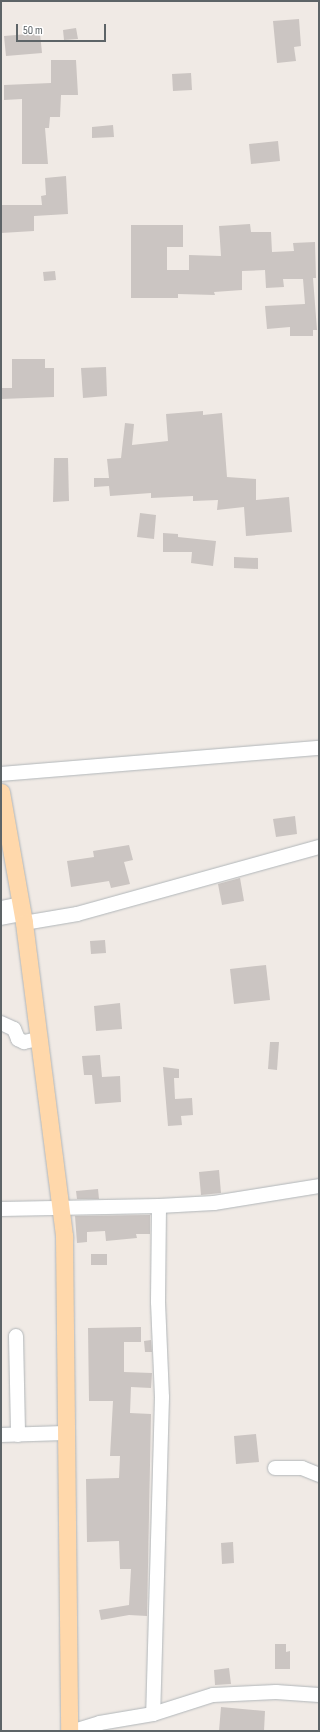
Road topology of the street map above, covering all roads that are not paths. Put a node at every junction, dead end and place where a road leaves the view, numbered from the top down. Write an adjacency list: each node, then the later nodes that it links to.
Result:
1 (319, 748): 2 (street)
2 (1, 774)
3 (1, 792): 6 (main road)
4 (319, 847): 6 (street)
5 (1, 908): 6 (street)
6 (22, 914): 7 (street); 9 (main road)
7 (1, 918)
8 (1, 1023): 9 (street)
9 (38, 1039): 13 (main road)
10 (319, 1186): 11 (street)
11 (159, 1206): 13 (street); 21 (street)
12 (1, 1209): 13 (street)
13 (60, 1209): 15 (main road)
14 (16, 1336): 17 (street)
15 (65, 1433): 17 (street); 22 (main road)
16 (1, 1435): 17 (street)
17 (18, 1435)
18 (275, 1468): 19 (street)
19 (319, 1475)
20 (319, 1695): 21 (street)
21 (153, 1714): 23 (street)
22 (69, 1731)
23 (73, 1731)

